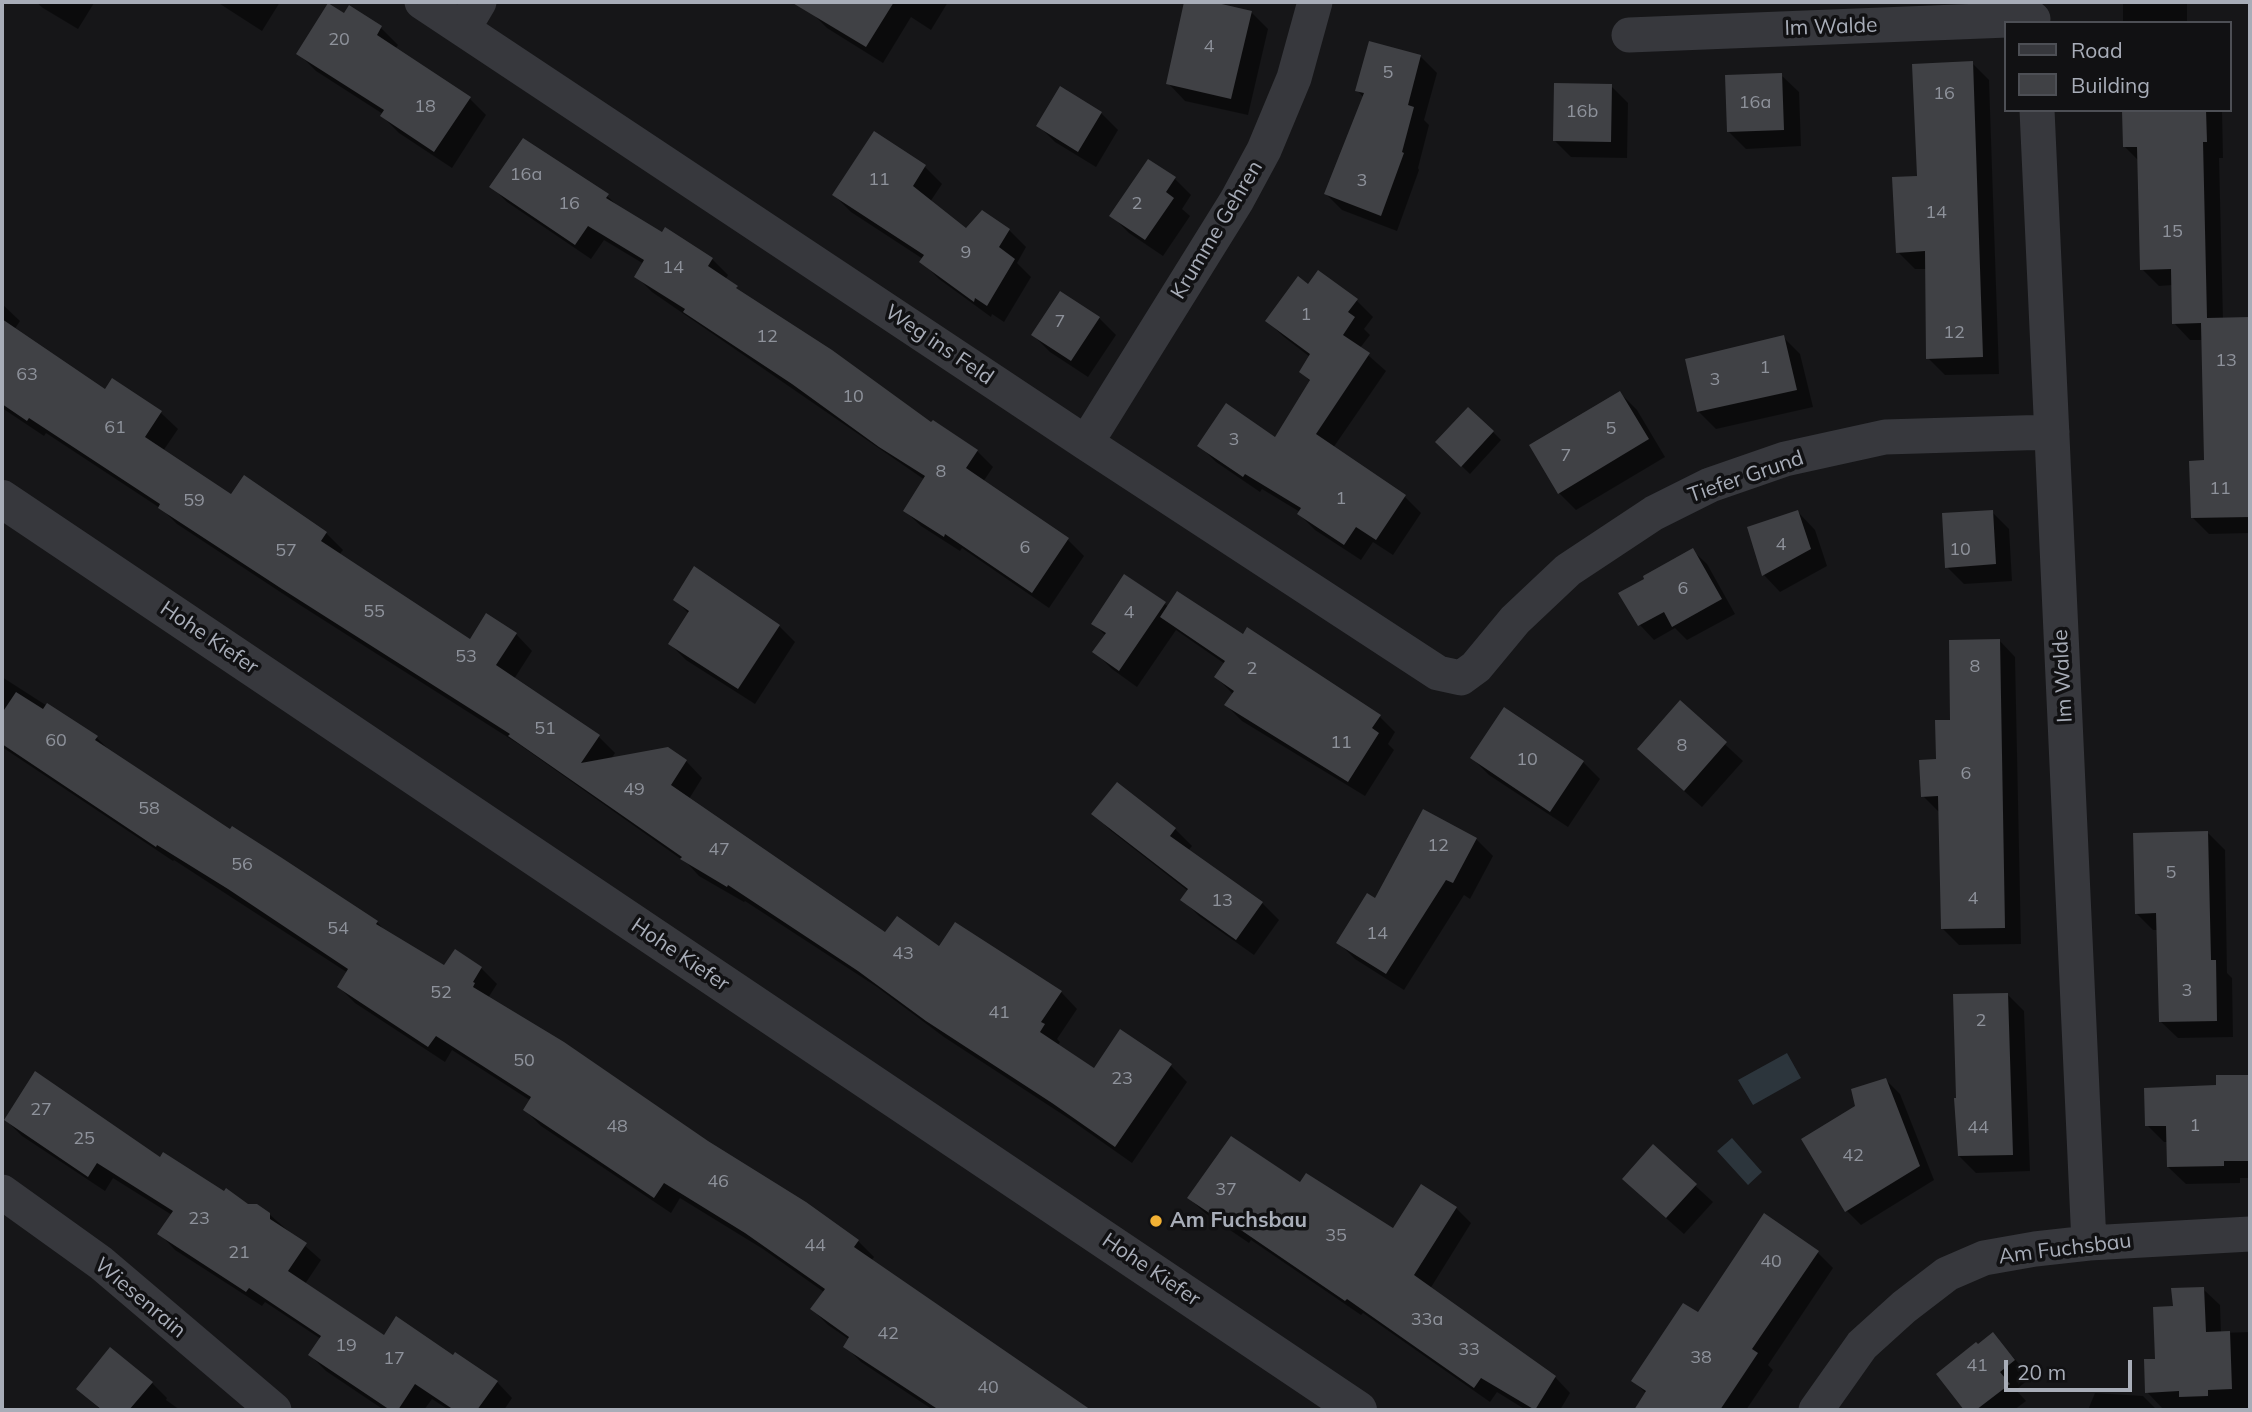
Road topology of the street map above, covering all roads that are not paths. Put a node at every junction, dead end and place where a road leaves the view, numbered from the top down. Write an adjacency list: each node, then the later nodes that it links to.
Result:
1 (422, 2): 4 (street, Weg ins Feld)
2 (1315, 2): 8 (street, Krumme Gehren)
3 (2033, 14): 5 (street, Im Walde)
4 (471, 15): 8 (street, Weg ins Feld)
5 (1629, 34)
6 (2037, 112): 7 (street, Im Walde)
7 (2052, 432): 10 (street, Tiefer Grund); 13 (street, Im Walde)
8 (1086, 443): 10 (street, Weg ins Feld)
9 (2, 499): 15 (street, Hohe Kiefer)
10 (1461, 678)
11 (2, 1192): 14 (street, Wiesenrain)
12 (2250, 1234): 13 (street, Am Fuchsbau)
13 (2089, 1243): 16 (street, Am Fuchsbau)
14 (274, 1410)
15 (1358, 1410)
16 (1816, 1410)

